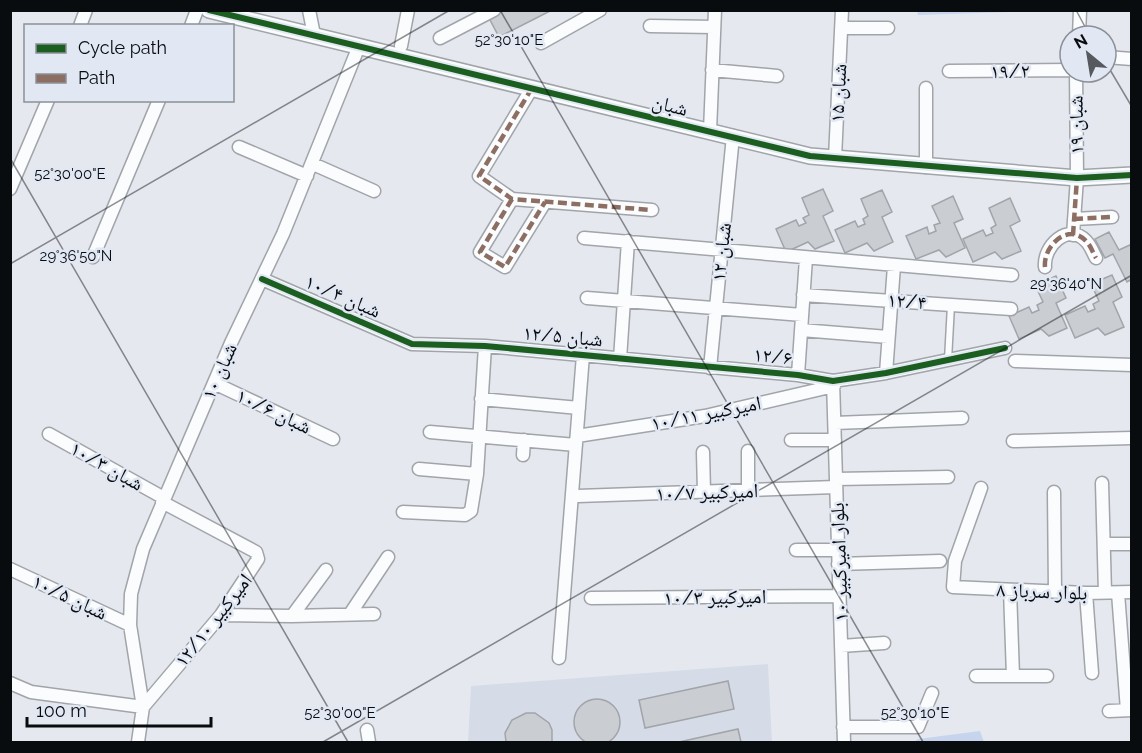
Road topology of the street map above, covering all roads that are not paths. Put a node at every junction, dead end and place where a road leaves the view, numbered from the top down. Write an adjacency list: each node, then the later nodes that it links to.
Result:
1 (209, 10): 12 (street, شبان)
2 (309, 10): 12 (street)
3 (408, 10): 16 (street)
4 (494, 10): 13 (street)
5 (600, 10): 14 (street)
6 (715, 10): 9 (street)
7 (842, 10): 10 (street, ۱۵ شبان)
8 (650, 26): 9 (street)
9 (714, 27): 17 (street)
10 (842, 28): 11 (street); 29 (street, ۱۵ شبان)
11 (888, 28)
12 (314, 35): 15 (street, شبان)
13 (440, 38)
14 (541, 43)
15 (359, 46): 22 (street, شبان); 30 (street, ۱۰ شبان)
16 (401, 46)
17 (712, 70): 20 (street); 26 (street)
18 (1058, 70): 19 (street, ۱۹/۲)
19 (949, 71)
20 (777, 76)
21 (1076, 84): 34 (street, ۱۹ شبان)
22 (532, 88): 26 (street, شبان); 37 (street)
23 (926, 88): 31 (street)
24 (47, 102): 35 (street)
25 (158, 102): 46 (street)
26 (710, 131): 27 (street, شبان)
27 (733, 136): 29 (street, شبان); 45 (street, ۱۲ شبان)
28 (239, 147): 32 (street)
29 (835, 158): 31 (street, شبان)
30 (313, 164): 32 (street, ۱۰ شبان); 36 (street)
31 (926, 167): 34 (street, شبان)
32 (308, 176): 52 (street, ۱۰ شبان)
33 (1131, 176): 34 (street, شبان)
34 (1077, 178): 41 (street, ۱۹ شبان)
35 (10, 189)
36 (374, 190)
37 (513, 200): 38 (street); 38 (street)
38 (545, 202): 39 (street)
39 (652, 210)
40 (1112, 217): 41 (street)
41 (1074, 219): 42 (street, ۱۹ شبان)
42 (1073, 235): 48 (street); 50 (street)
43 (584, 238): 44 (street)
44 (628, 241): 45 (street); 56 (street)
45 (721, 251): 47 (street); 58 (street, ۱۲ شبان)
46 (93, 256)
47 (806, 258): 49 (street); 53 (street)
48 (1096, 258)
49 (894, 266): 51 (street); 55 (street)
50 (1045, 267)
51 (1012, 275)
52 (262, 279): 63 (street, ۱۰/۴ شبان); 74 (street, ۱۰ شبان)
53 (803, 295): 55 (street, ۱۲/۴); 60 (street)
54 (587, 298): 56 (street)
55 (891, 300): 57 (street, ۱۲/۴); 62 (street)
56 (625, 301): 58 (street); 67 (street)
57 (951, 304): 59 (street, ۱۲/۴); 68 (lane)
58 (715, 309): 60 (street); 71 (street, ۱۲ شبان)
59 (1011, 309)
60 (802, 315): 61 (street)
61 (801, 330): 62 (street); 73 (street)
62 (888, 337): 72 (street)
63 (412, 344): 64 (street, ۱۲/۵ شبان)
64 (485, 346): 66 (street, ۱۲/۵ شبان); 76 (street)
65 (1005, 348): 68 (street)
66 (583, 355): 67 (street, ۱۲/۵ شبان); 77 (street)
67 (620, 358): 71 (street, ۱۲/۵ شبان)
68 (948, 360): 72 (street)
69 (1015, 361): 70 (street)
70 (1131, 365)
71 (710, 368): 73 (street, ۱۲/۶)
72 (886, 373): 75 (street)
73 (798, 375): 75 (street, ۱۲/۶)
74 (214, 383): 84 (street, ۱۰/۶ شبان); 103 (street, ۱۰ شبان)
75 (833, 383): 79 (street, ۱۰ بلوار امیرکبیر); 88 (street, ۱۰/۱۱ امیرکبیر)
76 (481, 399): 77 (street); 82 (street)
77 (579, 408): 88 (street)
78 (962, 418): 79 (street)
79 (835, 423): 87 (street, ۱۰ بلوار امیرکبیر)
80 (430, 432): 82 (street, ۱۰/۱۱ امیرکبیر)
81 (49, 435): 103 (street, ۱۰/۳ شبان)
82 (479, 436): 85 (street, ۱۰/۱۱ امیرکبیر); 94 (street)
83 (1131, 438): 89 (street)
84 (333, 439)
85 (524, 440): 88 (street, ۱۰/۱۱ امیرکبیر); 92 (street)
86 (791, 440): 87 (street)
87 (835, 440): 96 (street, ۱۰ بلوار امیرکبیر)
88 (576, 441): 129 (street)
89 (1013, 441)
90 (748, 451): 99 (street)
91 (703, 452): 100 (street)
92 (523, 455)
93 (419, 469): 94 (street)
94 (477, 474): 104 (street)
95 (948, 477): 96 (street, ۱۰/۷ امیرکبیر)
96 (836, 483): 99 (street, ۱۰/۷ امیرکبیر); 108 (street, ۱۰ بلوار امیرکبیر)
97 (1102, 483): 105 (street)
98 (981, 489): 115 (street, ۸ بلوار سرباز)
99 (748, 490): 100 (street, ۱۰/۷ امیرکبیر)
100 (704, 492): 102 (street, ۱۰/۷ امیرکبیر)
101 (1054, 492): 116 (street)
102 (578, 496)
103 (163, 500): 110 (street, ۱۰/۳ شبان); 126 (street, ۱۰ شبان)
104 (403, 512)
105 (1104, 544): 106 (street); 119 (street)
106 (1131, 544)
107 (796, 550): 108 (street)
108 (838, 550): 112 (street, ۱۰ بلوار امیرکبیر)
109 (388, 557): 122 (street)
110 (258, 559): 124 (street, ۱۲/۱۰ امیرکبیر)
111 (940, 561): 112 (street)
112 (838, 564): 120 (street, ۱۰ بلوار امیرکبیر)
113 (10, 569): 126 (street, ۱۰/۵ شبان)
114 (326, 570): 125 (street)
115 (1011, 590): 116 (street, ۸ بلوار سرباز); 132 (street)
116 (1055, 591): 118 (street, ۸ بلوار سرباز)
117 (1131, 592): 119 (street, ۸ بلوار سرباز)
118 (1086, 593): 119 (street, ۸ بلوار سرباز); 130 (street)
119 (1112, 593): 137 (street)
120 (839, 596): 121 (street, ۱۰/۳ امیرکبیر); 128 (street, ۱۰ بلوار امیرکبیر)
121 (591, 598)
122 (350, 614): 123 (street); 125 (street)
123 (374, 614)
124 (221, 615): 125 (street); 136 (street, ۱۲/۱۰ امیرکبیر)
125 (292, 616)
126 (130, 625): 136 (street, ۱۰ شبان)
127 (884, 643): 128 (street)
128 (841, 646): 139 (street, ۱۰ بلوار امیرکبیر)
129 (559, 658)
130 (1092, 673)
131 (976, 676): 132 (street)
132 (1013, 676): 133 (street)
133 (1047, 676)
134 (10, 683): 136 (street)
135 (932, 693): 139 (street)
136 (143, 707): 140 (street, ۱۰ شبان)
137 (1129, 710): 138 (street)
138 (1109, 711)
139 (843, 728): 141 (street, ۱۰ بلوار امیرکبیر)
140 (138, 742)
141 (844, 742)

